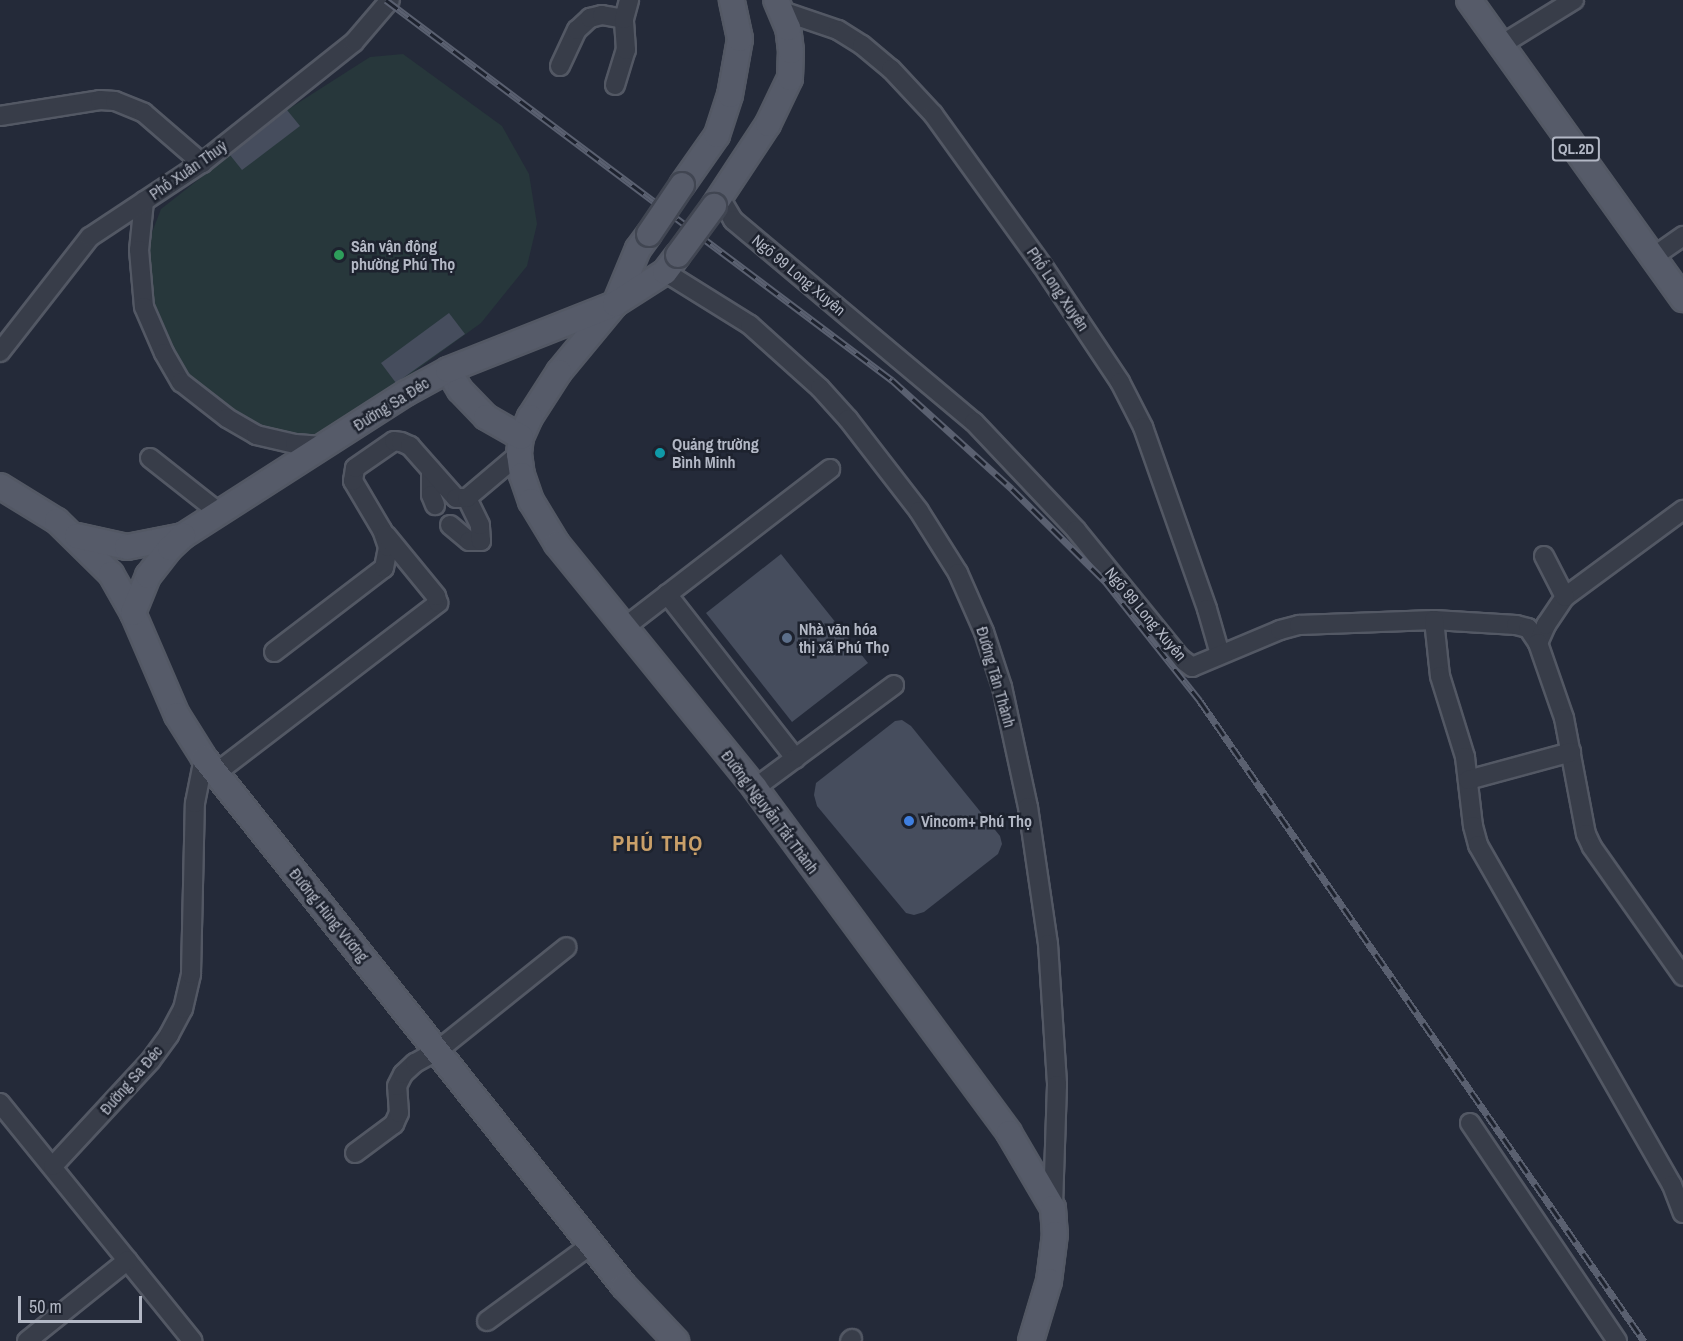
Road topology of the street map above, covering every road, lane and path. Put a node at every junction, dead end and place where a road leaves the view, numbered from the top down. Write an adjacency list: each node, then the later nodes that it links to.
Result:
1 (390, 0): 12 (street, Phố Xuân Thuỷ)
2 (629, 0): 7 (street)
3 (732, 0): 19 (main road, bridge)
4 (1469, 0): 8 (main road, QL.2D)
5 (1574, 0): 8 (street)
6 (779, 6): 14 (main road); 44 (street, Phố Long Xuyên)
7 (624, 19): 9 (street); 10 (street)
8 (1501, 45): 16 (main road, QL.2D)
9 (560, 66)
10 (615, 85)
11 (0, 116): 12 (street)
12 (201, 163): 13 (street, Phố Xuân Thuỷ)
13 (144, 201): 20 (street, Phố Xuân Thuỷ); 22 (street)
14 (717, 202): 17 (main road, bridge); 44 (street, Ngõ 99 Long Xuyên)
15 (1683, 236): 16 (street)
16 (1653, 257): 18 (main road, QL.2D)
17 (671, 263): 19 (main road); 59 (street, Đường Tân Thành)
18 (1683, 299)
19 (615, 304): 21 (main road, Đường Sa Đéc); 23 (main road)
20 (3, 342)
21 (448, 370): 22 (main road, Đường Sa Đéc); 23 (main road)
22 (324, 446): 31 (main road, Đường Sa Đéc)
23 (520, 446): 28 (street); 41 (main road, Đường Nguyễn Tất Thành)
24 (150, 458): 31 (street)
25 (830, 469): 37 (street)
26 (431, 470): 28 (street); 29 (street); 33 (street)
27 (0, 486): 34 (main road, Đường Hùng Vương)
28 (467, 498): 32 (street)
29 (435, 505)
30 (1683, 510): 38 (street)
31 (221, 514): 35 (main road, Đường Sa Đéc)
32 (450, 525)
33 (382, 530): 43 (street); 48 (street)
34 (74, 535): 35 (main road, Đường Sa Đéc); 39 (main road, Đường Hùng Vương)
35 (183, 536): 39 (main road, Đường Sa Đéc)
36 (1544, 556): 38 (street)
37 (667, 594): 41 (street); 47 (street)
38 (1565, 597): 42 (street)
39 (133, 614): 48 (main road, Đường Hùng Vương)
40 (1434, 620): 42 (street, Ngõ 99 Long Xuyên); 44 (street, Ngõ 99 Long Xuyên); 49 (street)
41 (625, 627): 50 (main road, Đường Nguyễn Tất Thành)
42 (1538, 643): 46 (street)
43 (274, 652)
44 (1220, 654)
45 (894, 686): 47 (street)
46 (1570, 752): 49 (street); 52 (street)
47 (796, 759): 50 (street)
48 (210, 766): 53 (main road, Đường Hùng Vương); 57 (street, Đường Sa Đéc)
49 (1468, 780): 58 (street)
50 (755, 788): 59 (main road, Đường Nguyễn Tất Thành)
51 (567, 947): 53 (street)
52 (1683, 976)
53 (437, 1052): 56 (street); 61 (main road, Đường Hùng Vương)
54 (0, 1103): 57 (street)
55 (1470, 1123): 68 (street)
56 (355, 1153)
57 (53, 1166): 62 (street)
58 (1677, 1184): 60 (street)
59 (1053, 1208): 67 (main road, Đường Nguyễn Tất Thành)
60 (1683, 1213)
61 (591, 1245): 63 (street); 66 (main road, Đường Hùng Vương)
62 (128, 1260): 64 (street); 65 (street)
63 (487, 1321)
64 (28, 1341)
65 (193, 1341)
66 (676, 1341)
67 (1031, 1341)
68 (1617, 1341)

